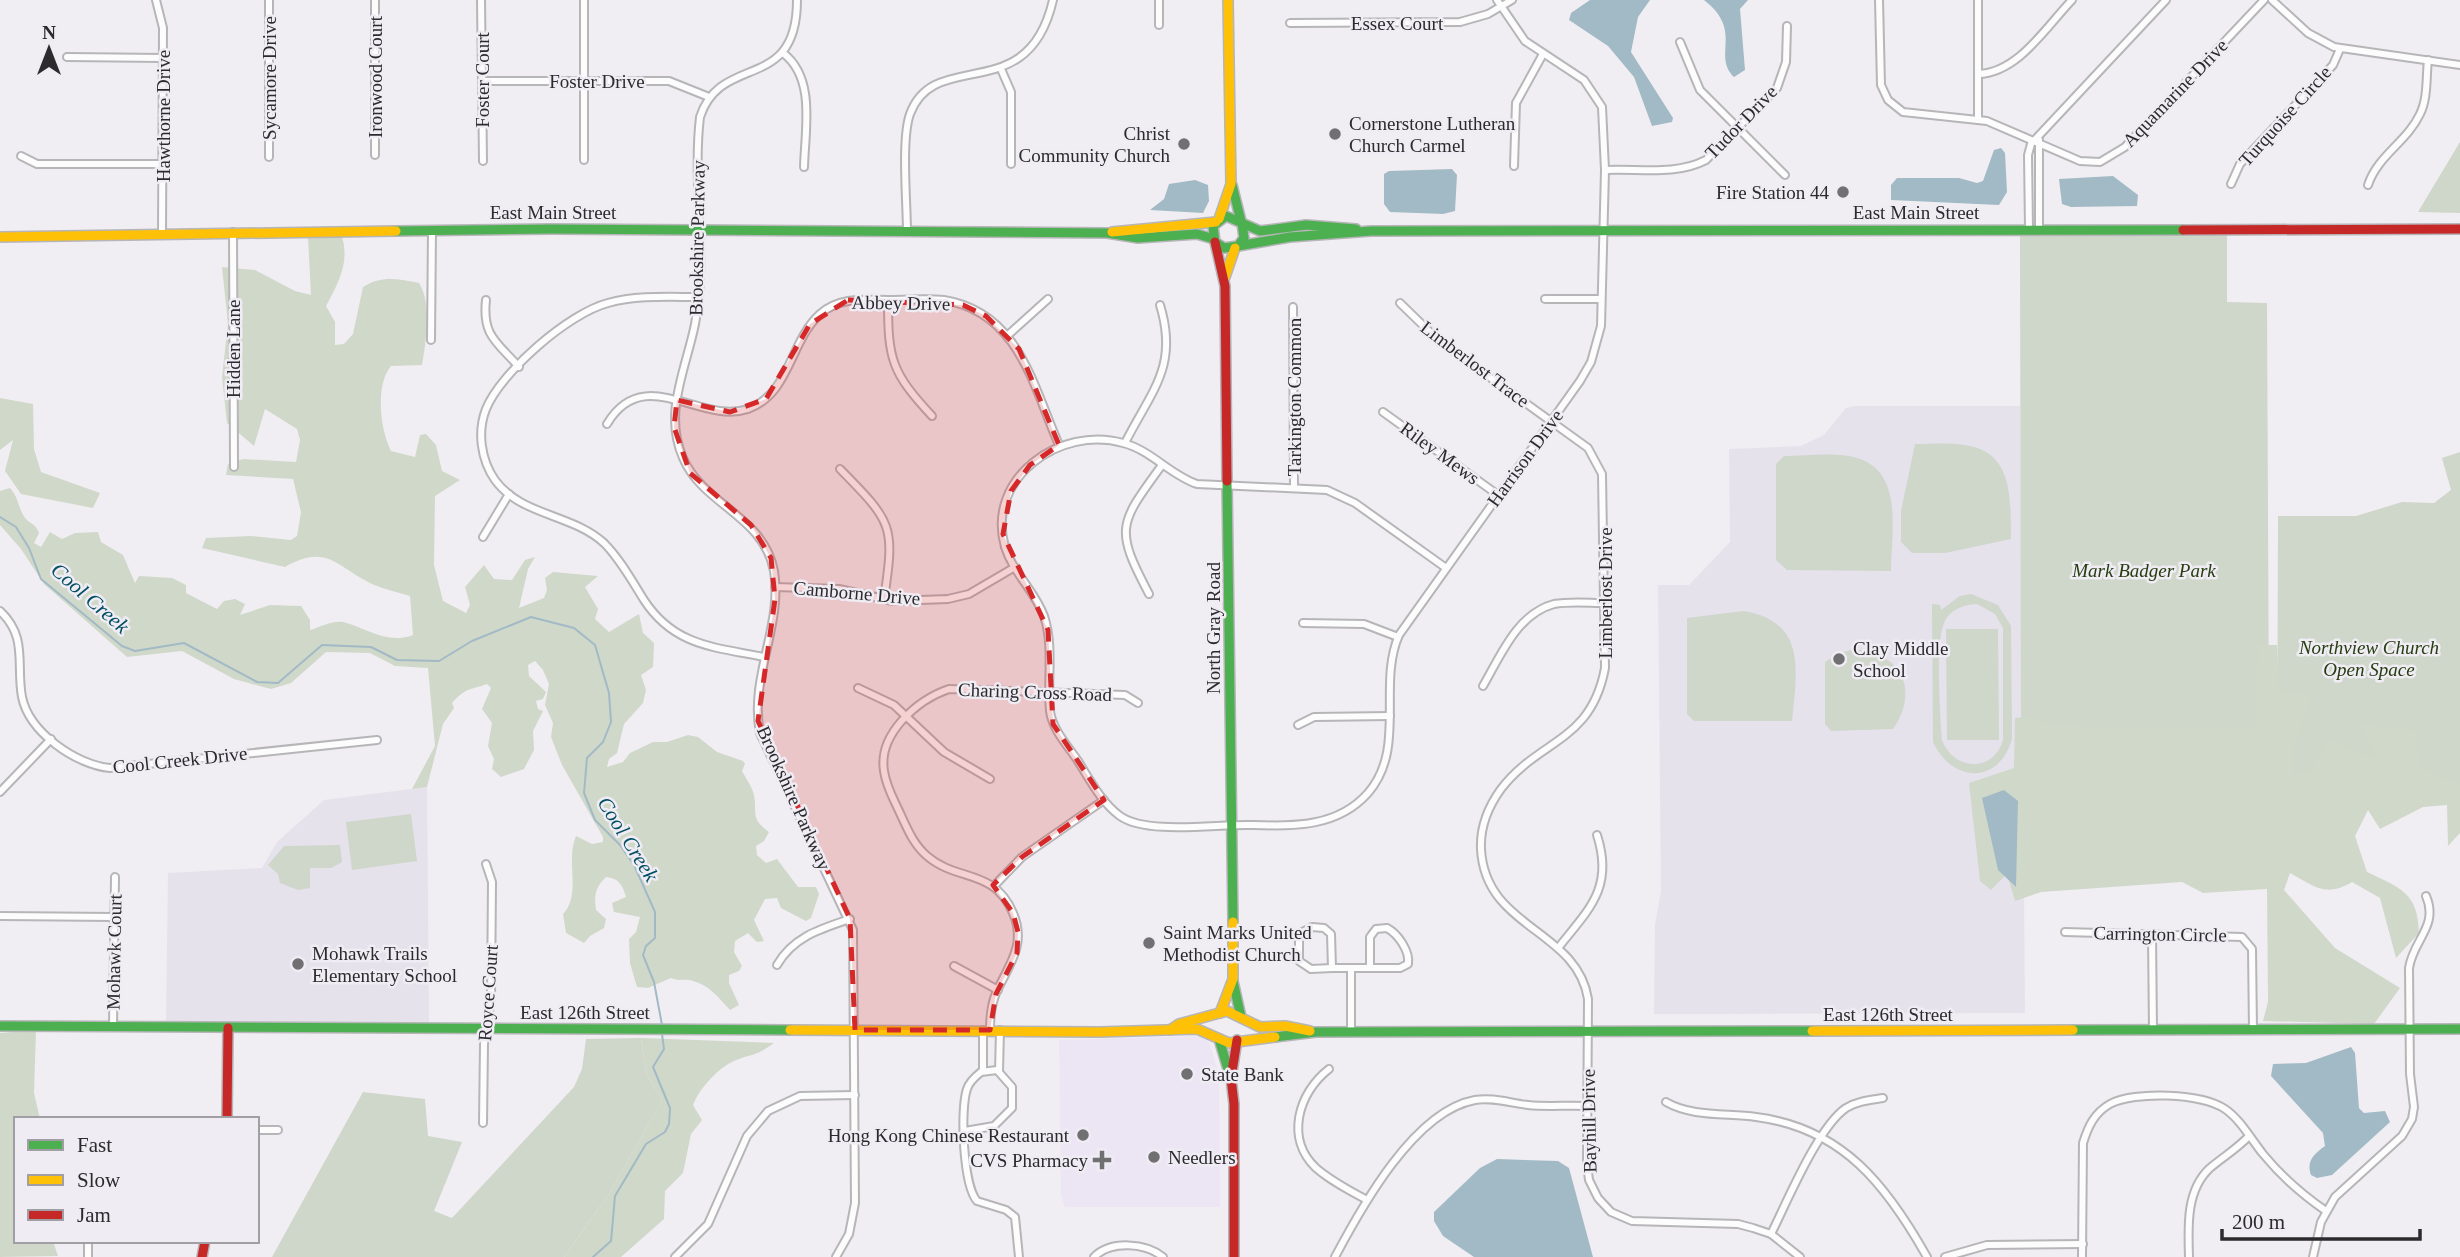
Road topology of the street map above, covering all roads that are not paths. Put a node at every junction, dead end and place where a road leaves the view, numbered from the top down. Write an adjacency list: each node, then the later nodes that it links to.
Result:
1 (156, 0): 26 (street, Hawthorne Drive)
2 (269, 0): 39 (street, Sycamore Drive)
3 (375, 0): 37 (street, Ironwood Court)
4 (481, 0): 31 (street, Foster Court)
5 (584, 0): 32 (street)
6 (797, 0): 23 (street)
7 (1052, 0): 29 (street)
8 (1159, 0): 19 (street)
9 (1228, 0): 48 (street)
10 (1512, 0): 17 (street, Essex Court)
11 (1879, 0): 34 (street, Aquamarine Drive)
12 (1978, 0): 30 (street)
13 (2072, 0): 30 (street)
14 (2166, 0): 36 (street)
15 (2264, 0): 36 (street, Aquamarine Drive)
16 (2272, 0): 22 (street)
17 (1499, 3): 18 (street, Essex Court); 24 (street, Harrison Drive)
18 (1290, 23)
19 (1159, 25)
20 (1787, 26): 35 (street, Tudor Drive)
21 (1680, 42): 35 (street)
22 (2340, 49): 27 (street); 49 (street, Turquoise Circle)
23 (783, 52): 33 (street); 45 (street)
24 (1543, 54): 44 (street); 46 (street, Harrison Drive)
25 (67, 57): 26 (street)
26 (164, 58): 42 (street, Hawthorne Drive)
27 (2428, 60): 28 (street); 50 (street)
28 (2460, 65)
29 (1001, 69): 43 (street); 59 (street)
30 (1978, 74): 34 (street)
31 (482, 81): 32 (street, Foster Drive); 41 (street, Foster Court)
32 (584, 81): 33 (street, Foster Drive); 40 (street)
33 (709, 97): 56 (street, Brookshire Parkway)
34 (1978, 120): 36 (street, Aquamarine Drive)
35 (1737, 129): 46 (street, Tudor Drive); 47 (street)
36 (2036, 142): 53 (street)
37 (375, 155)
38 (21, 156): 42 (street)
39 (269, 157)
40 (584, 160)
41 (483, 161)
42 (163, 164): 62 (street, Hawthorne Drive)
43 (1011, 164)
44 (1514, 166)
45 (804, 167)
46 (1605, 170): 57 (street, Harrison Drive)
47 (1785, 176)
48 (1231, 184): 51 (street); 52 (street)
49 (2231, 184)
50 (2368, 185)
51 (1217, 221): 52 (street); 61 (street, East Main Street); 64 (street)
52 (1242, 222): 60 (street, East Main Street); 65 (street)
53 (2034, 229): 54 (street, East Main Street); 57 (street, East Main Street)
54 (2460, 229)
55 (432, 230): 56 (street, East Main Street); 58 (street, East Main Street); 77 (street)
56 (699, 230): 59 (street, East Main Street); 67 (street, Brookshire Parkway)
57 (1603, 231): 60 (street, East Main Street); 70 (street, Harrison Drive)
58 (233, 232): 62 (street, East Main Street); 87 (street, Hidden Lane)
59 (907, 232): 61 (street, East Main Street)
60 (1371, 232): 65 (street, East Main Street)
61 (1107, 233): 64 (street, East Main Street)
62 (162, 234): 63 (street, East Main Street)
63 (0, 237)
64 (1214, 240): 65 (street); 66 (street, North Gray Road)
65 (1237, 247): 66 (street, North Gray Road)
66 (1225, 277): 89 (street, North Gray Road)
67 (698, 297): 78 (street); 79 (street, Brookshire Parkway)
68 (1048, 299): 76 (street)
69 (1545, 299): 70 (street)
70 (1601, 299): 82 (street, Harrison Drive)
71 (486, 300): 78 (street)
72 (888, 300): 76 (street, Abbey Drive); 79 (street, Abbey Drive); 81 (street)
73 (1400, 303): 82 (street, Limberlost Trace)
74 (1160, 305): 84 (street)
75 (1293, 307): 90 (street, Tarkington Common)
76 (1008, 335): 85 (street, Abbey Drive)
77 (431, 340)
78 (519, 367): 91 (street)
79 (677, 400): 83 (street, Abbey Drive); 96 (street, Brookshire Parkway)
80 (1383, 412): 92 (street, Riley Mews)
81 (932, 416)
82 (1551, 421): 92 (street, Harrison Drive); 99 (street, Limberlost Drive)
83 (607, 424)
84 (1125, 443): 85 (street); 86 (street)
85 (1059, 445): 94 (street)
86 (1162, 465): 89 (street); 97 (street)
87 (234, 467)
88 (840, 469): 98 (street)
89 (1229, 487): 90 (street); 116 (street, North Gray Road)
90 (1294, 487): 95 (street)
91 (509, 494): 93 (street); 103 (street)
92 (1498, 495): 95 (street, Harrison Drive)
93 (483, 537)
94 (1015, 567): 98 (street, Camborne Drive); 106 (street)
95 (1446, 568): 102 (street, Harrison Drive)
96 (775, 587): 98 (street, Camborne Drive); 103 (street, Brookshire Parkway)
97 (1149, 594)
98 (884, 599)
99 (1605, 603): 104 (street); 127 (street, Limberlost Drive)
100 (0, 611): 111 (street, Cool Creek Drive)
101 (1303, 623): 102 (street)
102 (1398, 637): 109 (street, Harrison Drive)
103 (764, 657): 124 (street, Brookshire Parkway)
104 (1483, 686)
105 (858, 688): 108 (street)
106 (1050, 694): 107 (street, Charing Cross Road); 108 (street, Charing Cross Road); 115 (street)
107 (1138, 703)
108 (906, 716): 113 (street); 120 (street, Charing Cross Road)
109 (1390, 716): 110 (street); 116 (street, Harrison Drive)
110 (1298, 725)
111 (51, 739): 112 (street, Cool Creek Drive); 114 (street)
112 (377, 740)
113 (990, 779)
114 (0, 792)
115 (1104, 800): 116 (street, Harrison Drive); 120 (street)
116 (1232, 825): 133 (street, North Gray Road)
117 (1597, 835): 127 (street)
118 (486, 864): 140 (street, Royce Court)
119 (115, 877): 123 (street, Mohawk Court)
120 (993, 886): 134 (street, Charing Cross Road)
121 (2426, 896): 141 (street)
122 (0, 916): 123 (street)
123 (115, 917): 138 (street, Mohawk Court)
124 (850, 919): 128 (street); 143 (street, Brookshire Parkway)
125 (2064, 932): 126 (street, Carrington Circle)
126 (2152, 935): 146 (street); 147 (street, Carrington Circle)
127 (1558, 948): 150 (street, Limberlost Drive)
128 (778, 965)
129 (954, 966): 134 (street)
130 (1332, 968): 130 (street); 131 (street)
131 (1351, 968): 132 (street); 149 (street)
132 (1370, 968): 132 (street)
133 (1233, 979): 135 (street, North Gray Road); 136 (street, North Gray Road)
134 (998, 990): 144 (street, Charing Cross Road)
135 (1220, 1013): 136 (street); 145 (street, East 126th Street); 151 (street)
136 (1241, 1018): 148 (street, East 126th Street); 152 (street)
137 (0, 1026): 138 (street, East 126th Street)
138 (113, 1027): 139 (street, East 126th Street)
139 (228, 1028): 140 (street, East 126th Street); 161 (street)
140 (486, 1029): 143 (street, East 126th Street); 162 (street, Royce Court)
141 (2409, 1029): 142 (street, East 126th Street); 147 (street, East 126th Street); 169 (street)
142 (2460, 1029)
143 (855, 1030): 144 (street, East 126th Street); 157 (street, Brookshire Parkway)
144 (991, 1030): 145 (street, East 126th Street); 154 (street, Charing Cross Road); 155 (street, Charing Cross Road)
145 (1170, 1030): 151 (street, East 126th Street)
146 (2153, 1030): 147 (street, East 126th Street); 150 (street, East 126th Street)
147 (2253, 1030)
148 (1316, 1032): 149 (street, East 126th Street); 152 (street, East 126th Street)
149 (1351, 1032): 150 (street, East 126th Street)
150 (1588, 1032): 160 (street, Bayhill Drive)
151 (1218, 1039): 152 (street); 156 (street)
152 (1238, 1040): 156 (street)
153 (1329, 1069): 168 (street)
154 (983, 1071): 155 (street); 165 (street, Charing Cross Road)
155 (999, 1071): 165 (street, Charing Cross Road)
156 (1231, 1078): 177 (street)
157 (855, 1095): 172 (street); 173 (street, Brookshire Parkway)
158 (1883, 1098): 167 (street)
159 (1666, 1102): 167 (street)
160 (1587, 1106): 168 (street); 170 (street, Bayhill Drive)
161 (227, 1117)
162 (483, 1123)
163 (259, 1130): 164 (street)
164 (278, 1130)
165 (965, 1130): 174 (street, Charing Cross Road)
166 (2249, 1136): 169 (street); 171 (street); 183 (street)
167 (1821, 1138): 170 (street); 180 (street)
168 (1367, 1200): 178 (street)
169 (2326, 1211): 184 (street)
170 (1771, 1234): 179 (street, Bayhill Drive)
171 (2082, 1244): 181 (street); 182 (street)
172 (675, 1257)
173 (836, 1257)
174 (1019, 1257)
175 (1094, 1257): 176 (street)
176 (1163, 1257)
177 (1234, 1257)
178 (1335, 1257)
179 (1800, 1257)
180 (1927, 1257)
181 (1945, 1257)
182 (2082, 1257)
183 (2189, 1257)
184 (2313, 1257)

